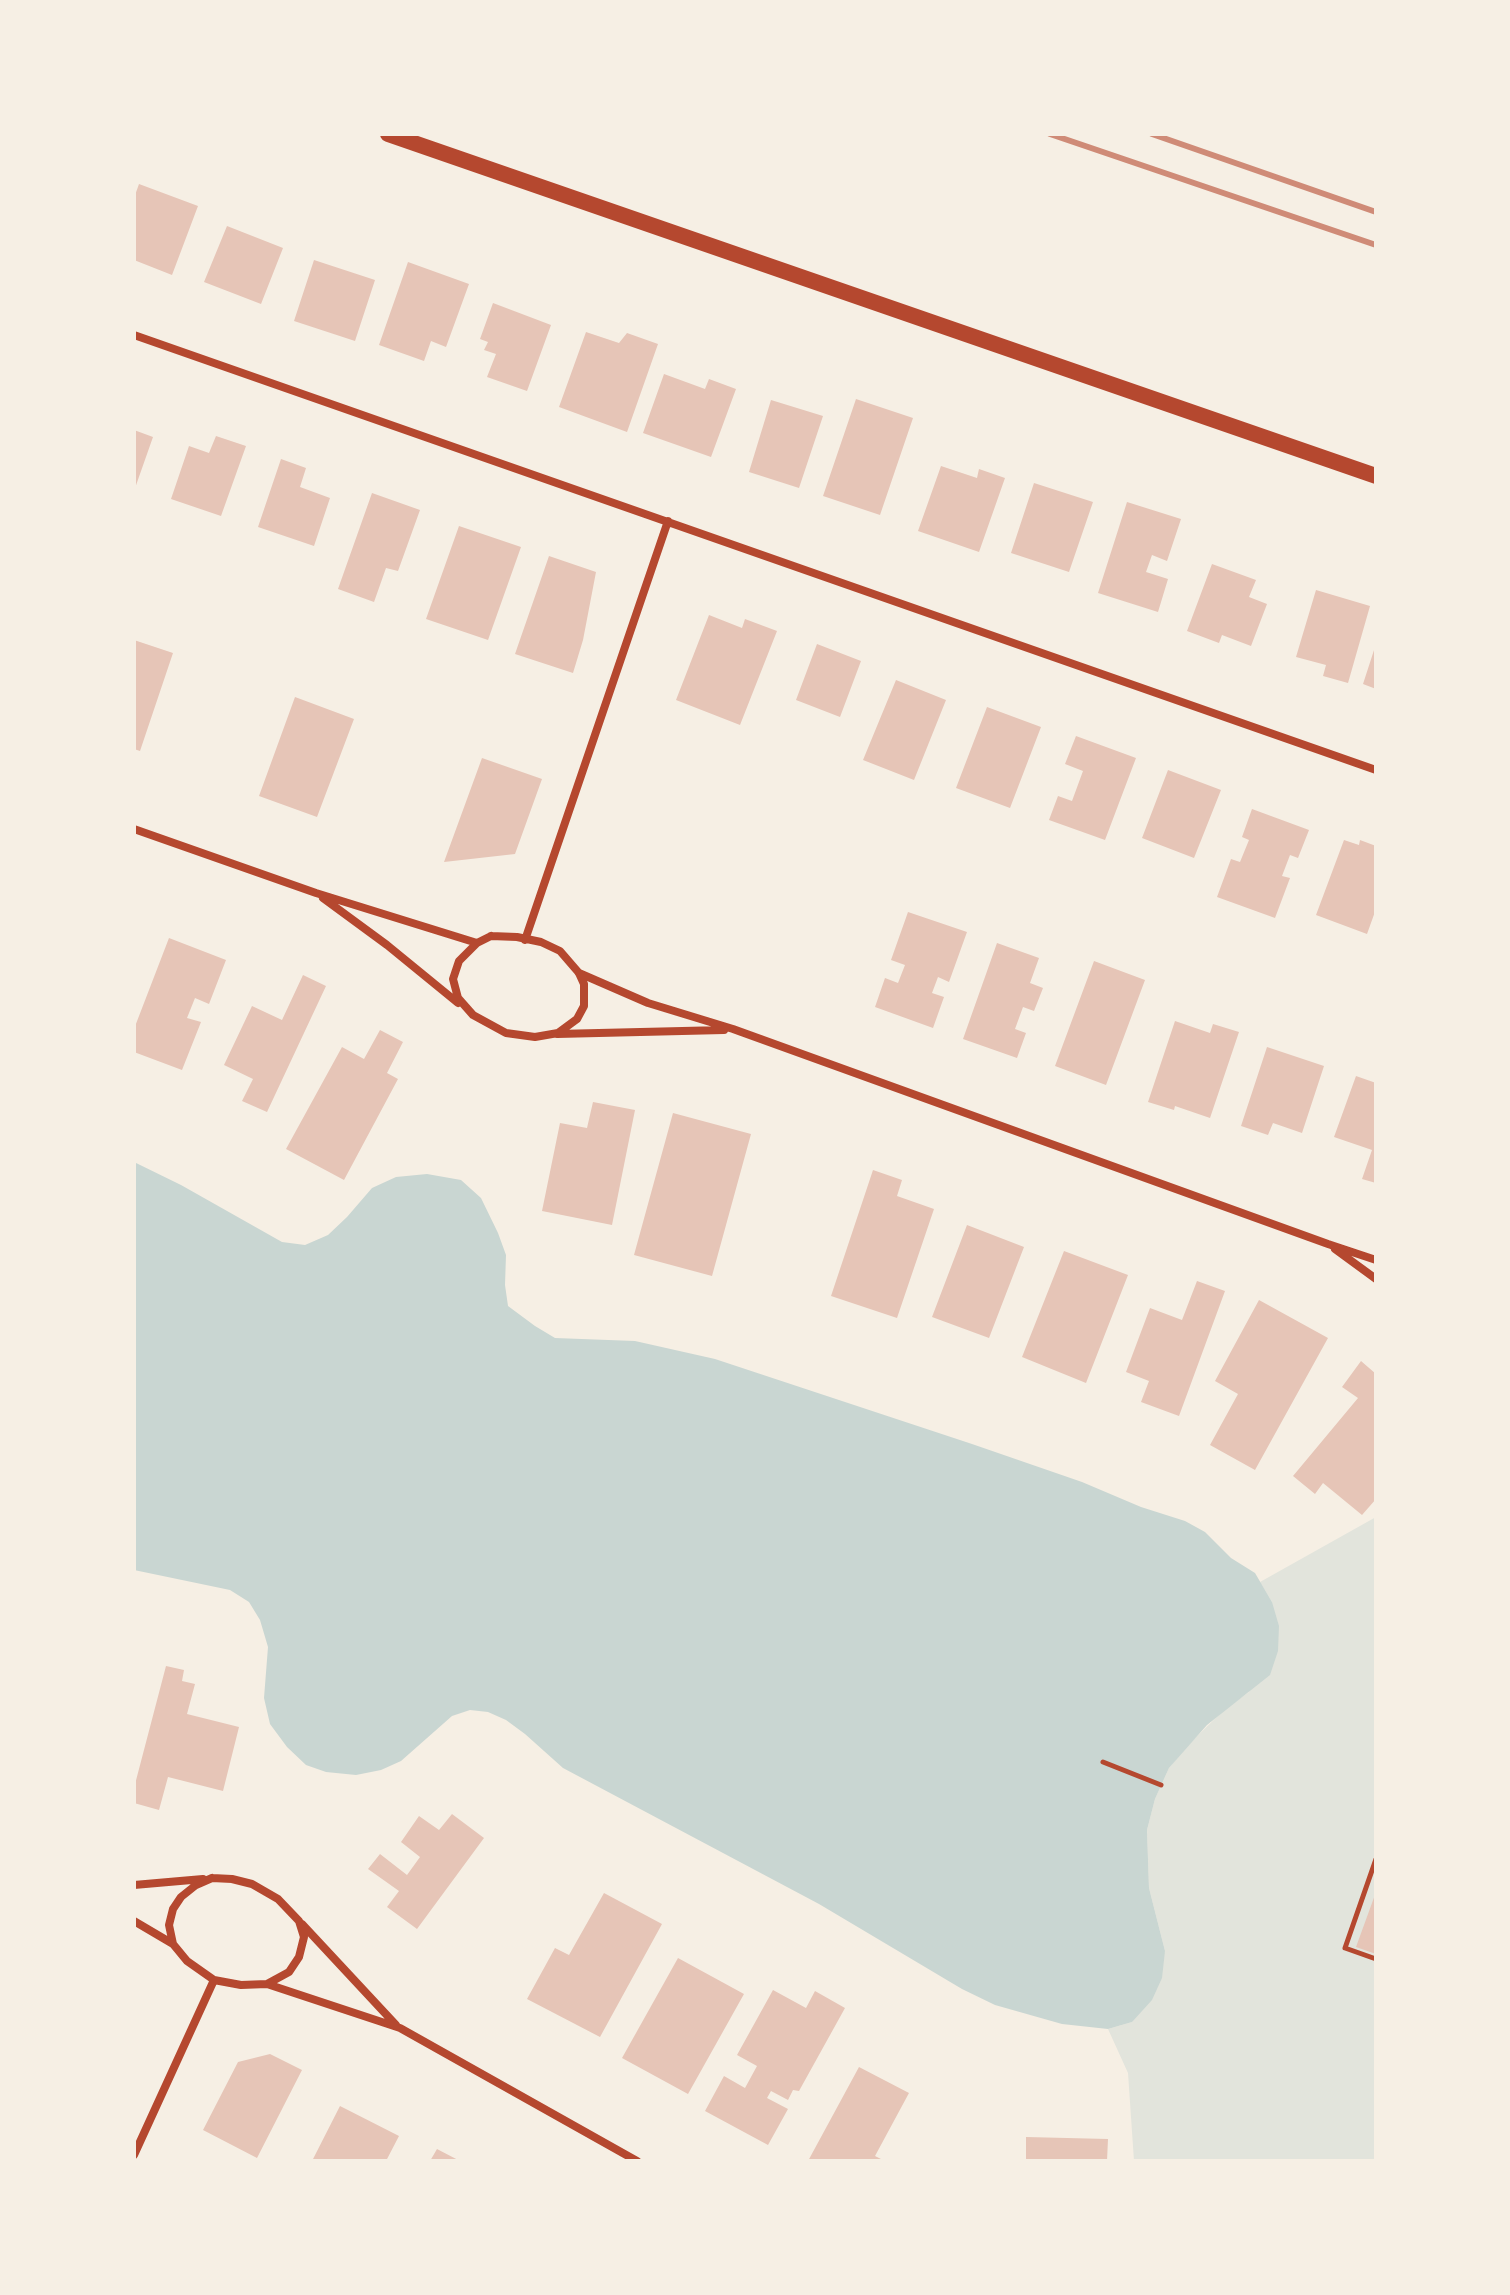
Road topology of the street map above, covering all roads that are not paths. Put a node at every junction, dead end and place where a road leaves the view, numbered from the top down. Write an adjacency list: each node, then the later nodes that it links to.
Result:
1 (388, 134): 3 (main road)
2 (134, 335): 4 (street)
3 (1376, 476)
4 (668, 521): 5 (street); 8 (street)
5 (1376, 770)
6 (134, 829): 7 (street)
7 (316, 893): 9 (street); 11 (street)
8 (525, 940): 9 (street); 10 (street)
9 (477, 943): 11 (street)
10 (579, 973): 12 (street); 13 (street)
11 (473, 1015): 13 (street)
12 (733, 1029): 13 (street); 14 (street)
13 (552, 1034)
14 (1328, 1244): 15 (street); 16 (street)
15 (1376, 1260)
16 (1376, 1279)
17 (212, 1878): 18 (street); 20 (street); 21 (street)
18 (134, 1885)
19 (134, 1921): 21 (street)
20 (299, 1921): 23 (street); 24 (street)
21 (173, 1944): 22 (street)
22 (214, 1980): 23 (street); 25 (street)
23 (267, 1984): 24 (street)
24 (400, 2028): 26 (street)
25 (134, 2155)
26 (637, 2161)

